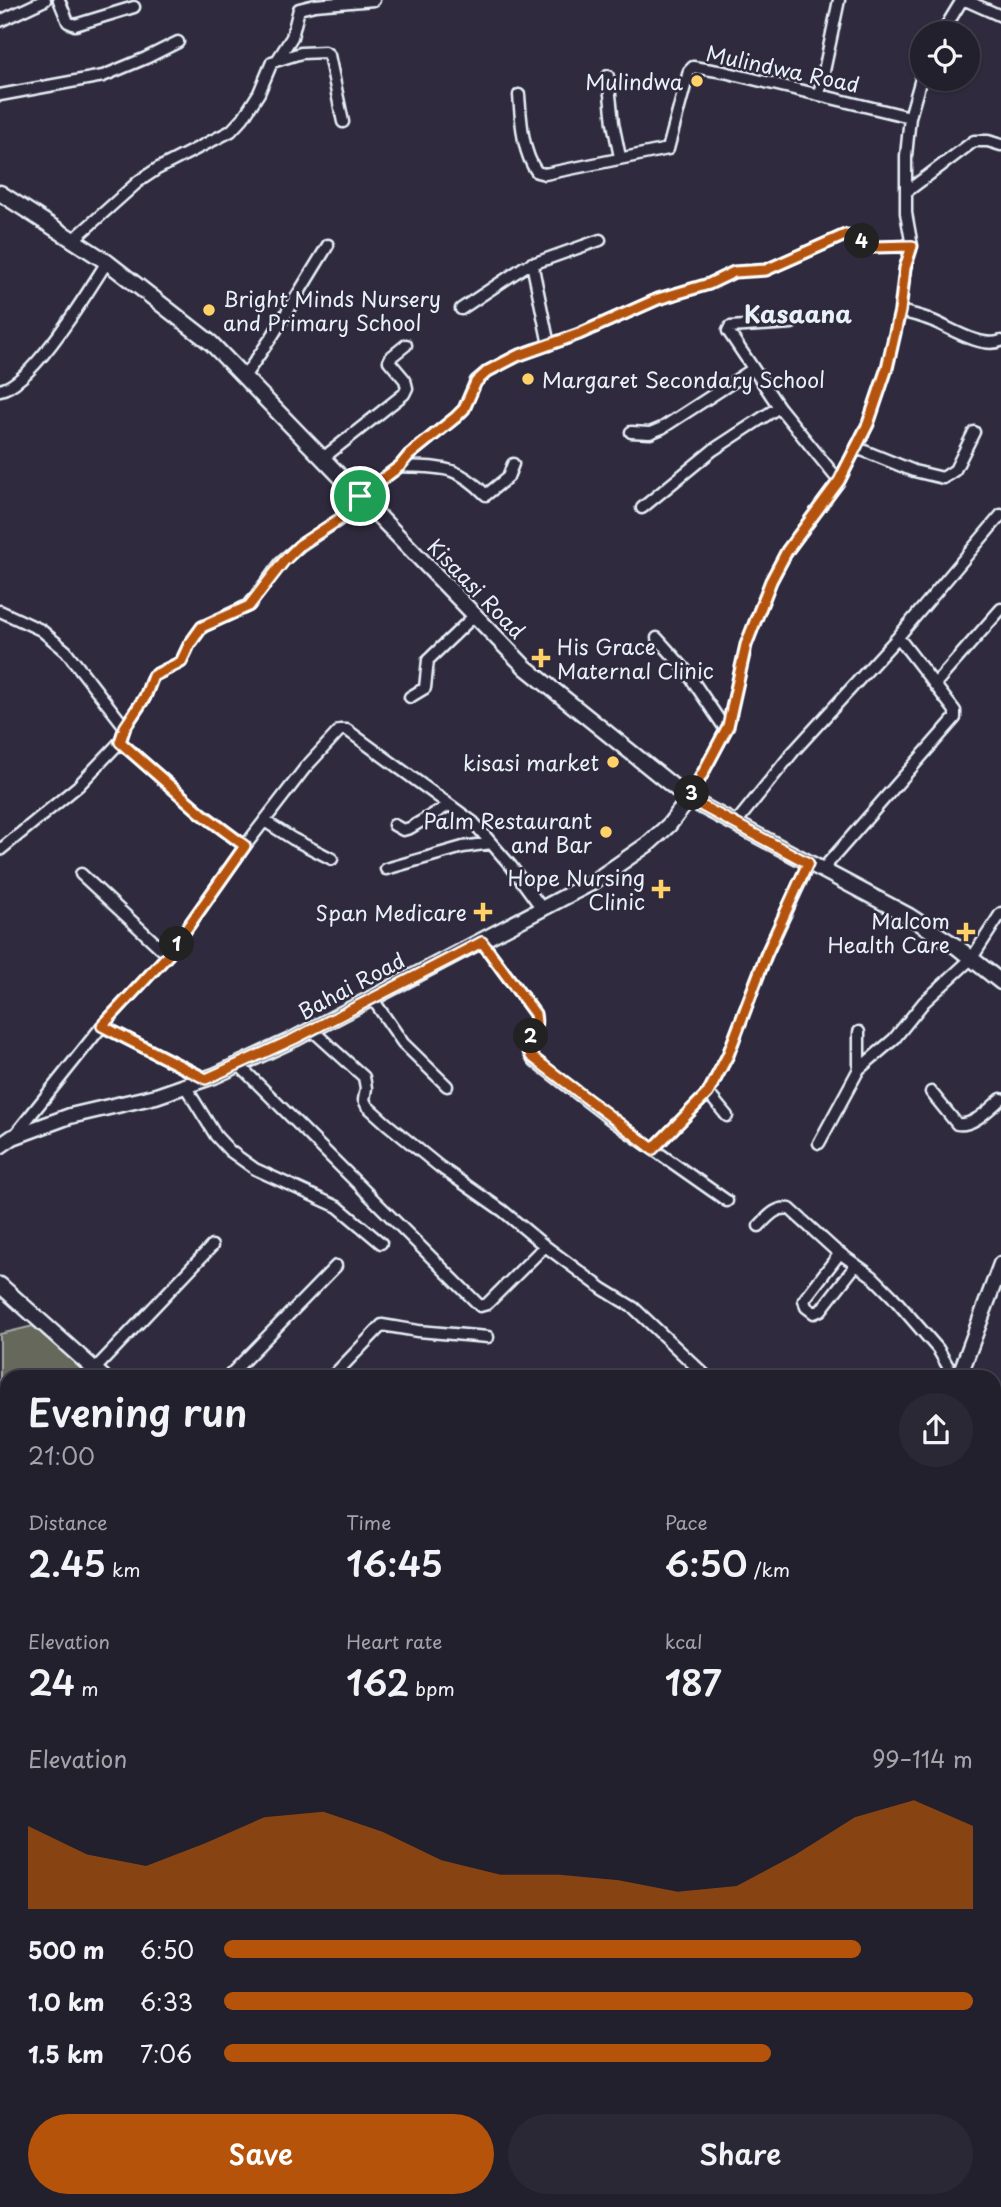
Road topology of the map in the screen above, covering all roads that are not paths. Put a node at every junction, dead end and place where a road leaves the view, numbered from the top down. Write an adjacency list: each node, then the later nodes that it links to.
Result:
1 (45, 0): 8 (street)
2 (58, 0): 6 (street)
3 (374, 0): 11 (street)
4 (839, 0): 16 (street)
5 (964, 0): 7 (street); 9 (street)
6 (134, 7)
7 (1001, 16)
8 (0, 21)
9 (950, 21)
10 (177, 42): 14 (street)
11 (278, 59): 18 (street); 23 (street)
12 (608, 76): 20 (street)
13 (918, 91): 17 (street)
14 (0, 95)
15 (519, 95): 20 (street, Mulindwa Road)
16 (819, 95): 17 (street, Mulindwa Road); 20 (street, Mulindwa Road)
17 (911, 117): 22 (street)
18 (343, 122)
19 (1001, 145): 22 (street)
20 (620, 157)
21 (0, 192): 23 (main road, Kisaasi Road)
22 (906, 192): 26 (street)
23 (72, 240): 27 (main road, Kisaasi Road)
24 (600, 240): 28 (street)
25 (328, 245): 36 (street)
26 (912, 246): 30 (street); 34 (street)
27 (107, 262): 36 (main road, Kisaasi Road); 37 (street)
28 (533, 264): 29 (street); 34 (street)
29 (461, 309)
30 (900, 311): 32 (street); 41 (street)
31 (792, 323): 35 (street)
32 (1001, 341)
33 (406, 345): 42 (street)
34 (549, 345): 44 (street)
35 (753, 369): 38 (street); 39 (street)
36 (244, 377): 42 (main road, Kisaasi Road)
37 (0, 390)
38 (779, 407): 45 (street); 47 (street)
39 (631, 432)
40 (974, 432): 41 (street)
41 (857, 448): 45 (street)
42 (323, 458): 46 (main road, Kisaasi Road)
43 (513, 464): 44 (street)
44 (400, 466): 46 (street)
45 (839, 481): 57 (street)
46 (363, 499): 51 (main road, Kisaasi Road); 56 (street)
47 (642, 508)
48 (1001, 515): 52 (street)
49 (1001, 609): 54 (street)
50 (0, 611): 56 (street)
51 (474, 616): 55 (street); 59 (main road, Kisaasi Road)
52 (898, 637): 54 (street); 62 (street)
53 (657, 638): 57 (street)
54 (935, 684): 68 (street)
55 (410, 697)
56 (125, 727): 58 (street)
57 (726, 730): 59 (street)
58 (120, 742): 65 (street); 66 (street)
59 (689, 799): 62 (main road, Kisaasi Road); 71 (main road, Bahai Road)
60 (449, 805): 61 (street); 63 (street); 64 (street)
61 (266, 821): 65 (street); 67 (street)
62 (735, 824): 68 (main road, Kisaasi Road)
63 (394, 825)
64 (491, 843): 69 (street); 71 (street)
65 (245, 846): 74 (street)
66 (0, 850)
67 (332, 859)
68 (815, 867): 75 (main road, Kisaasi Road); 87 (street)
69 (386, 869)
70 (81, 874): 74 (street)
71 (543, 910): 73 (main road, Bahai Road)
72 (1001, 913): 75 (street)
73 (482, 942): 77 (main road, Bahai Road); 93 (street)
74 (168, 955): 78 (street)
75 (972, 958): 76 (main road, Kisaasi Road); 82 (street)
76 (1001, 982)
77 (372, 998): 79 (main road, Bahai Road); 85 (street)
78 (102, 1026): 83 (street); 90 (street)
79 (312, 1030): 81 (main road, Bahai Road); 98 (street)
80 (859, 1032): 82 (street)
81 (239, 1065): 83 (main road, Bahai Road); 98 (street)
82 (859, 1069): 91 (street)
83 (206, 1079): 84 (main road, Bahai Road)
84 (185, 1086): 90 (main road, Bahai Road); 96 (street)
85 (447, 1086)
86 (931, 1092): 88 (street)
87 (708, 1093): 89 (street); 93 (street)
88 (1001, 1099)
89 (727, 1116)
90 (13, 1137): 92 (main road, Bahai Road)
91 (819, 1143)
92 (0, 1146)
93 (653, 1149): 94 (street)
94 (727, 1201)
95 (759, 1226): 99 (street)
96 (381, 1243)
97 (212, 1247): 106 (street)
98 (545, 1247): 109 (street)
99 (840, 1254): 101 (street); 101 (street)
100 (1001, 1264): 111 (main road)
101 (856, 1265): 110 (street)
102 (336, 1266): 107 (street)
103 (0, 1285): 105 (main road)
104 (488, 1337): 108 (street)
105 (96, 1370)
106 (102, 1370)
107 (235, 1370)
108 (339, 1370)
109 (700, 1370)
110 (952, 1370)
111 (960, 1370)

